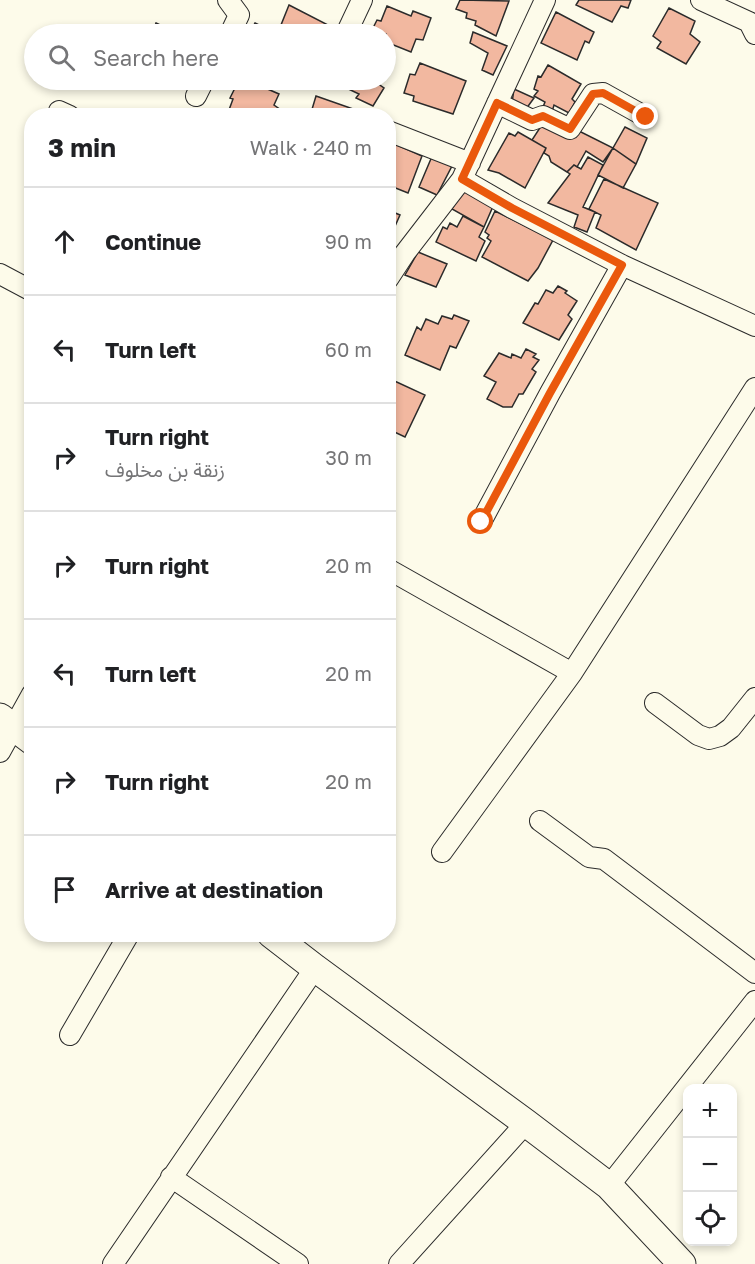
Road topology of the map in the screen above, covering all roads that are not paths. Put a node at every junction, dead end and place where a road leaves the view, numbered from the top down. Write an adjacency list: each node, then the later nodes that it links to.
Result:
1 (228, 0): 5 (street)
2 (362, 0): 6 (street)
3 (545, 0): 8 (street)
4 (701, 0): 7 (street)
5 (235, 24)
6 (351, 24)
7 (755, 34)
8 (497, 103): 9 (street); 11 (street)
9 (646, 117)
10 (396, 135): 11 (street)
11 (466, 171): 12 (street); 13 (street)
12 (622, 265): 16 (street); 18 (street)
13 (396, 268)
14 (0, 274): 15 (street)
15 (24, 287)
16 (755, 326)
17 (755, 388): 20 (street)
18 (481, 522)
19 (396, 573): 20 (street)
20 (573, 673): 27 (street)
21 (755, 698): 22 (street)
22 (655, 704)
23 (24, 710): 24 (street)
24 (15, 728): 25 (street)
25 (0, 752)
26 (540, 821): 31 (street)
27 (442, 852)
28 (124, 942): 33 (street)
29 (281, 942): 30 (street)
30 (315, 968): 34 (street); 35 (street)
31 (755, 973)
32 (755, 1001): 36 (street)
33 (70, 1035)
34 (526, 1122): 36 (street); 39 (street)
35 (171, 1177): 37 (street); 38 (street)
36 (609, 1186): 40 (street)
37 (113, 1264)
38 (298, 1264)
39 (399, 1264)
40 (682, 1264)

